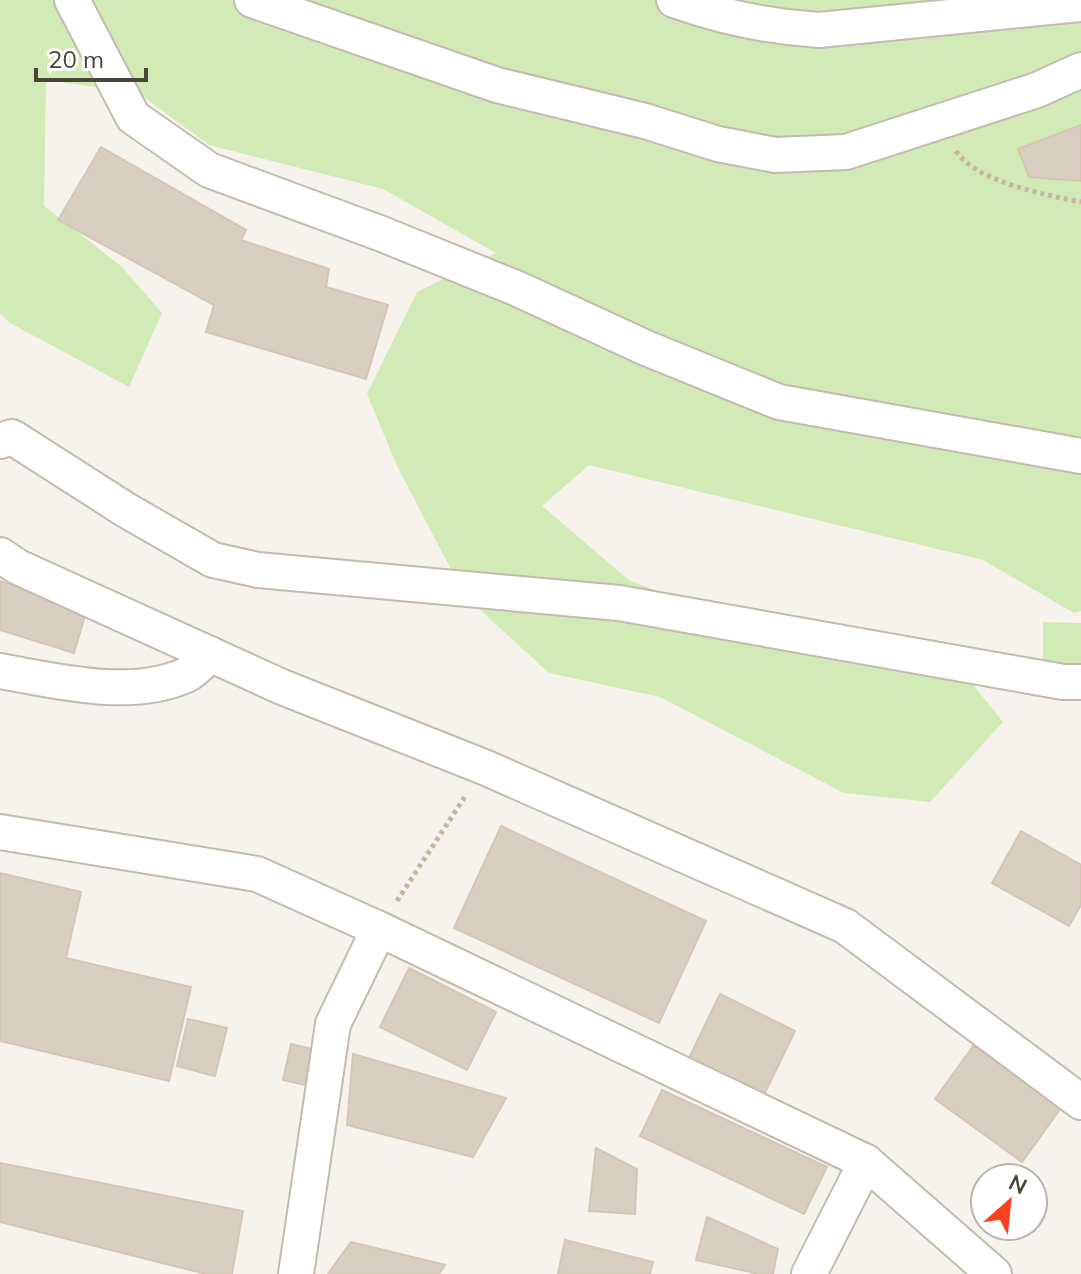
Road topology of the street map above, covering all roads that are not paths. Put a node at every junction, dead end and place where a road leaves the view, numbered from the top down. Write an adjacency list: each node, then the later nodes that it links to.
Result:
1 (72, 0): 7 (street)
2 (252, 0): 5 (street)
3 (674, 0): 4 (street)
4 (1081, 4)
5 (1081, 70)
6 (0, 441): 11 (street)
7 (1081, 456)
8 (0, 555): 9 (street)
9 (210, 654): 10 (street); 14 (street)
10 (0, 671)
11 (1081, 682)
12 (0, 832): 13 (street)
13 (379, 929): 15 (street); 16 (street)
14 (1081, 1102)
15 (866, 1162): 17 (street); 18 (street)
16 (296, 1274)
17 (809, 1274)
18 (994, 1274)

